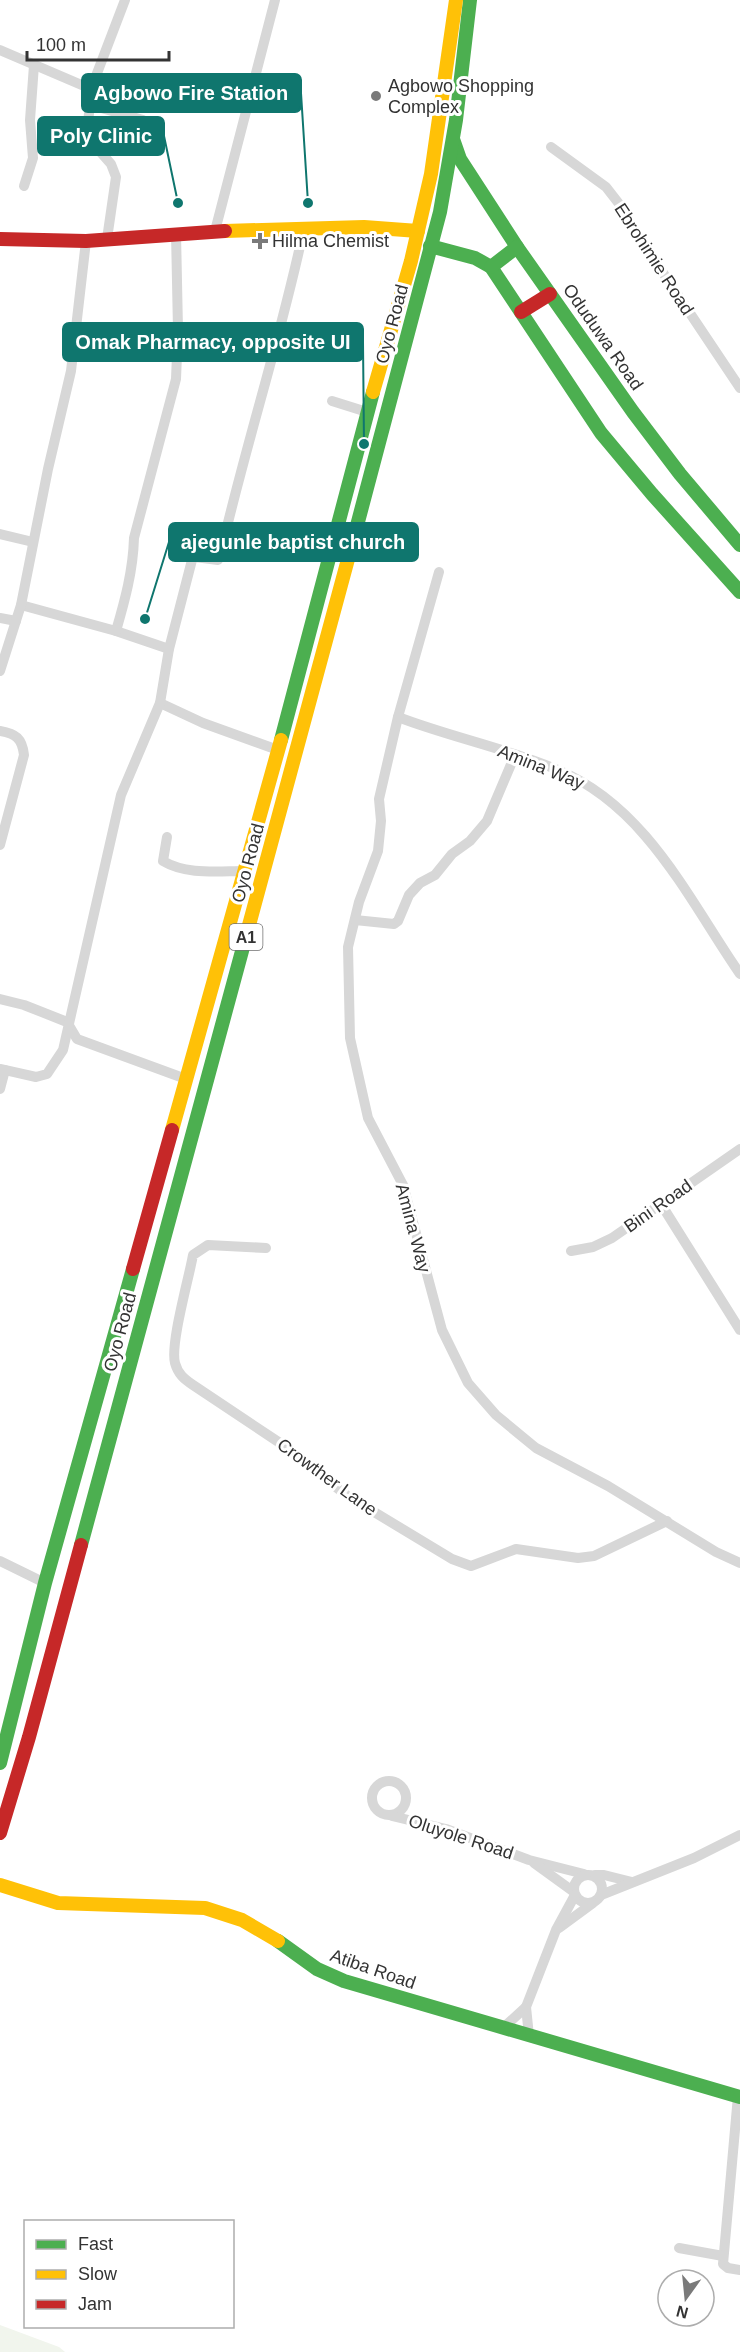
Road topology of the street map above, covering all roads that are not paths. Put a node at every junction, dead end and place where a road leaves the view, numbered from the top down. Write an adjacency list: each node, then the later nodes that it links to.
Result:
1 (124, 0): 9 (street)
2 (276, 0): 19 (street)
3 (440, 0): 7 (main road, A1)
4 (456, 0): 7 (main road, A1)
5 (470, 0): 12 (main road, Oyo Road / A1)
6 (0, 50): 8 (street)
7 (449, 58): 14 (main road, Oyo Road / A1)
8 (34, 65): 9 (street); 16 (street)
9 (91, 89): 10 (street)
10 (91, 105): 11 (street); 23 (street)
11 (143, 120)
12 (453, 139): 15 (main road, Oyo Road / A1); 26 (main road, Oduduwa Road)
13 (551, 147): 30 (street, Ebrohimie Road)
14 (431, 174): 15 (main road); 17 (main road, Oyo Road / A1)
15 (447, 177): 25 (main road, Oyo Road / A1)
16 (24, 186)
17 (426, 199): 20 (main road, Oyo Road / A1); 25 (main road)
18 (304, 228): 19 (main road); 20 (main road); 44 (street)
19 (215, 231): 21 (main road)
20 (418, 231): 32 (main road, Oyo Road / A1)
21 (176, 233): 23 (main road); 43 (street)
22 (0, 239): 24 (main road)
23 (107, 239): 24 (main road)
24 (86, 241): 34 (street)
25 (430, 246): 27 (main road); 42 (main road, Oyo Road / A1)
26 (517, 248): 27 (main road); 28 (main road, Oduduwa Road)
27 (491, 267): 29 (main road)
28 (550, 294): 29 (main road); 35 (main road, Oduduwa Road)
29 (521, 312): 37 (main road)
30 (740, 388)
31 (332, 401): 32 (street)
32 (367, 412): 41 (main road, Oyo Road / A1)
33 (0, 534): 34 (street)
34 (33, 542): 38 (street)
35 (740, 545)
36 (439, 572): 47 (street, Amina Way)
37 (740, 592)
38 (21, 605): 40 (street); 43 (street)
39 (0, 618): 40 (street)
40 (16, 621): 45 (street)
41 (313, 622): 42 (main road); 49 (main road, Oyo Road / A1)
42 (331, 626): 71 (main road, Oyo Road / A1)
43 (116, 631): 44 (street)
44 (169, 649): 46 (street)
45 (0, 671)
46 (160, 703): 49 (street); 57 (street)
47 (398, 717): 50 (street, Amina Way); 54 (street, Amina Way)
48 (0, 730): 52 (street)
49 (278, 750): 53 (main road, Oyo Road / A1)
50 (515, 755): 54 (street); 55 (street, Amina Way)
51 (167, 837): 53 (street)
52 (0, 845)
53 (244, 871): 59 (main road, Oyo Road / A1)
54 (355, 920): 66 (street, Amina Way)
55 (740, 974)
56 (0, 999): 57 (street)
57 (67, 1022): 58 (street); 59 (street)
58 (2, 1069): 60 (street)
59 (186, 1079): 69 (main road, Oyo Road / A1)
60 (0, 1089)
61 (740, 1149): 62 (street, Bini Road)
62 (661, 1204): 64 (street, Bini Road); 65 (street)
63 (266, 1248): 66 (street, Crowther Lane)
64 (571, 1251)
65 (740, 1330)
66 (668, 1521): 68 (street, Amina Way)
67 (0, 1561): 69 (street)
68 (740, 1563)
69 (45, 1583): 70 (main road, Oyo Road / A1)
70 (4, 1729): 71 (street); 72 (main road, Oyo Road / A1)
71 (29, 1737): 74 (main road, Oyo Road / A1)
72 (0, 1763)
73 (392, 1816): 76 (street, Oluyole Road)
74 (0, 1833)
75 (740, 1835): 78 (street)
76 (529, 1860): 77 (street, Oluyole Road); 80 (street, Oluyole Road)
77 (590, 1875): 78 (street, Oluyole Road); 80 (street); 81 (street)
78 (632, 1882): 81 (street)
79 (0, 1885): 84 (main road, Atiba Road)
80 (574, 1893): 81 (street); 82 (street)
81 (597, 1899): 82 (street)
82 (556, 1930): 83 (street)
83 (526, 2007): 84 (street); 85 (street)
84 (503, 2028): 85 (main road, Atiba Road)
85 (529, 2036): 86 (main road, Atiba Road)
86 (739, 2097): 88 (street)
87 (679, 2248): 88 (street)
88 (723, 2256): 89 (street)
89 (740, 2270)

